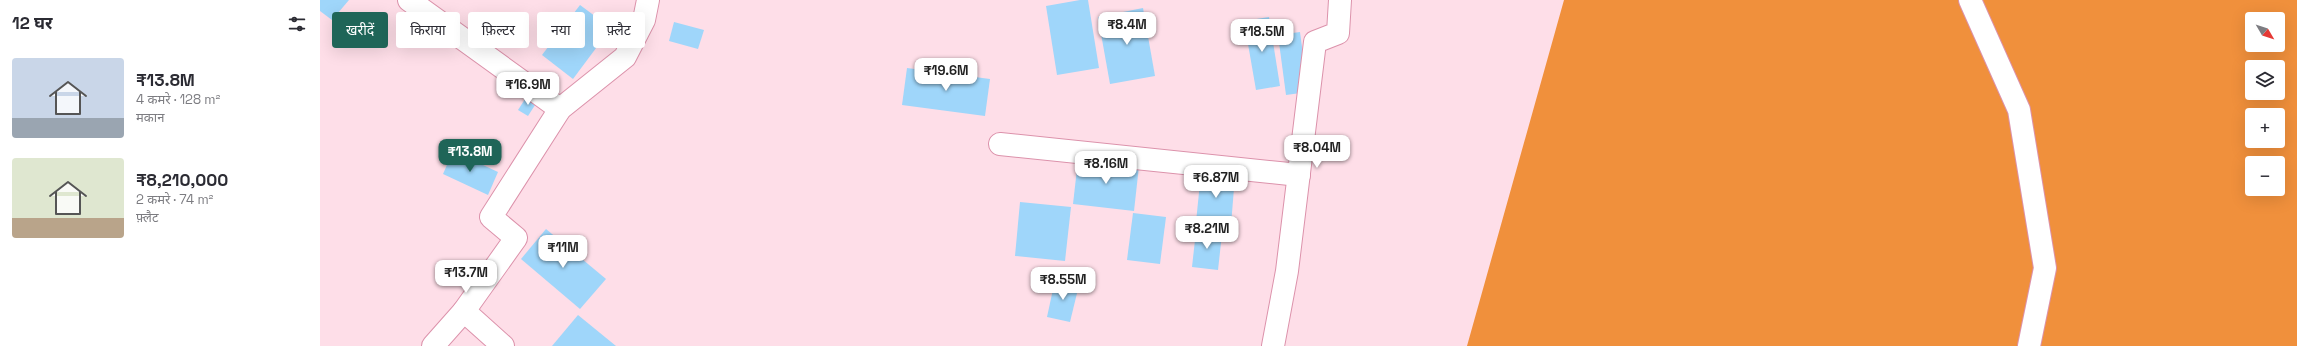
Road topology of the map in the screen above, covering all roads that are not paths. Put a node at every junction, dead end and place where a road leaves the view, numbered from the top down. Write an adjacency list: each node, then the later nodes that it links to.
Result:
1 (409, 0): 5 (street)
2 (648, 0): 5 (street)
3 (1340, 0): 7 (street)
4 (1970, 0): 12 (street)
5 (560, 109): 8 (street)
6 (1000, 144): 7 (street)
7 (1299, 175): 11 (street)
8 (464, 311): 9 (street); 10 (street)
9 (433, 346)
10 (503, 346)
11 (1273, 346)
12 (2029, 346)

